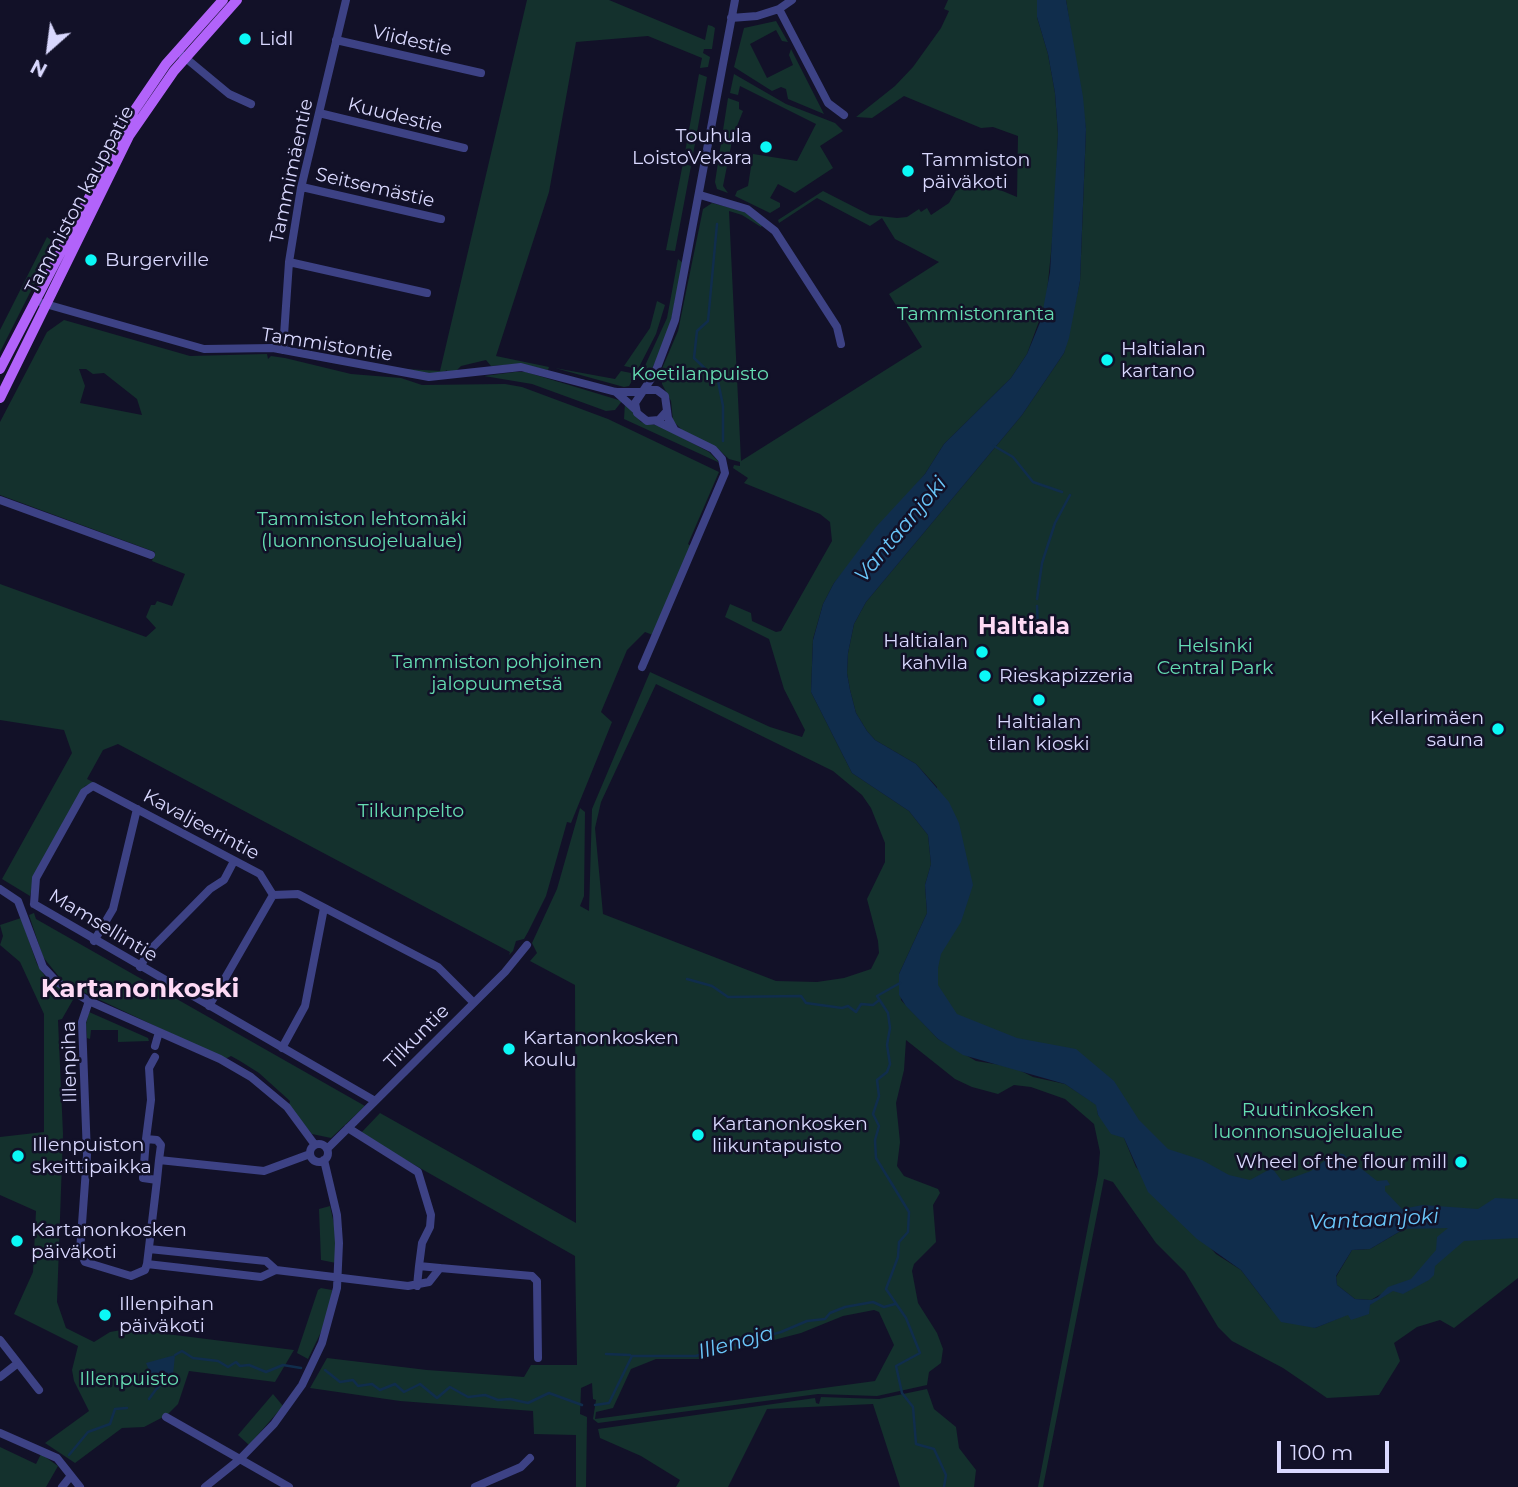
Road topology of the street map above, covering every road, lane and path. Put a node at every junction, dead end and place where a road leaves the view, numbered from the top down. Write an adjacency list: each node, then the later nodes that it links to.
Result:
1 (223, 0): 9 (main road, Tammiston kauppatie)
2 (237, 0): 9 (main road, Tammiston kauppatie)
3 (346, 0): 8 (street, Tammimäentie)
4 (735, 0): 7 (street)
5 (792, 0): 6 (street)
6 (779, 9): 7 (street); 13 (street)
7 (731, 18): 16 (street)
8 (336, 40): 10 (street, Viidestie); 12 (street, Tammimäentie)
9 (181, 54): 11 (street); 20 (main road, Tammiston kauppatie)
10 (481, 73)
11 (251, 104)
12 (319, 113): 14 (street, Kuudestie); 15 (street, Tammimäentie)
13 (844, 115)
14 (464, 148)
15 (302, 187): 17 (street, Seitsemästie); 18 (street, Tammimäentie)
16 (700, 195): 21 (street); 24 (street)
17 (441, 219)
18 (289, 262): 19 (street); 22 (street, Tammimäentie)
19 (427, 293)
20 (40, 302): 22 (street, Tammistontie); 23 (main road, Tammiston kauppatie); 28 (main road, Tammiston kauppatie)
21 (841, 345)
22 (283, 350): 27 (street, Tammistontie)
23 (0, 369)
24 (655, 373): 25 (street); 26 (street)
25 (642, 391): 26 (street); 27 (street, Tammistontie); 29 (street)
26 (660, 391): 30 (street)
27 (616, 392): 29 (street, Tammistontie)
28 (1, 393)
29 (636, 410): 31 (street)
30 (667, 411): 31 (street); 32 (street)
31 (656, 421): 32 (street)
32 (675, 430): 35 (street)
33 (0, 500): 34 (street)
34 (151, 555)
35 (642, 667)
36 (137, 809): 37 (street, Kavaljeerintie); 40 (street, Kavaljeerintie); 43 (street)
37 (234, 861): 39 (street, Kavaljeerintie); 45 (street)
38 (0, 889): 41 (street)
39 (273, 895): 42 (street); 48 (street)
40 (34, 904): 41 (street); 43 (street, Mamsellintie)
41 (21, 908): 46 (street)
42 (324, 908): 47 (street); 51 (street)
43 (94, 941): 45 (street, Mamsellintie)
44 (527, 945): 47 (street, Tilkuntie)
45 (140, 967): 48 (street, Mamsellintie)
46 (89, 1001): 49 (street); 63 (street, Illenpiha)
47 (473, 1002): 53 (street, Tilkuntie)
48 (209, 1006): 51 (street, Mamsellintie)
49 (159, 1032): 50 (street); 56 (street)
50 (155, 1046)
51 (282, 1048): 53 (street, Mamsellintie)
52 (155, 1058): 55 (street)
53 (375, 1101): 54 (street, Tilkuntie)
54 (348, 1128): 57 (street, Tilkuntie); 64 (street)
55 (146, 1139): 59 (street); 61 (street)
56 (315, 1145): 57 (street); 58 (street)
57 (327, 1149): 60 (street)
58 (310, 1154): 59 (street); 60 (street)
59 (159, 1160): 61 (street)
60 (324, 1160): 67 (street)
61 (157, 1180): 62 (street)
62 (149, 1249): 63 (street); 66 (street, Illenpiha)
63 (147, 1264): 66 (street, Illenpiha)
64 (419, 1266): 65 (street); 68 (street)
65 (440, 1268): 68 (street); 70 (street)
66 (276, 1270): 67 (street, Illenpiha)
67 (338, 1278): 68 (street, Illenpiha); 77 (street)
68 (417, 1286)
69 (0, 1340): 71 (street)
70 (538, 1358)
71 (18, 1363): 72 (street); 73 (street)
72 (0, 1377)
73 (39, 1390)
74 (166, 1417): 77 (street)
75 (0, 1433): 78 (street)
76 (530, 1458): 83 (street)
77 (240, 1460): 81 (street); 82 (street)
78 (70, 1477): 79 (street); 80 (street)
79 (62, 1487)
80 (80, 1487)
81 (205, 1487)
82 (289, 1487)
83 (475, 1487)

